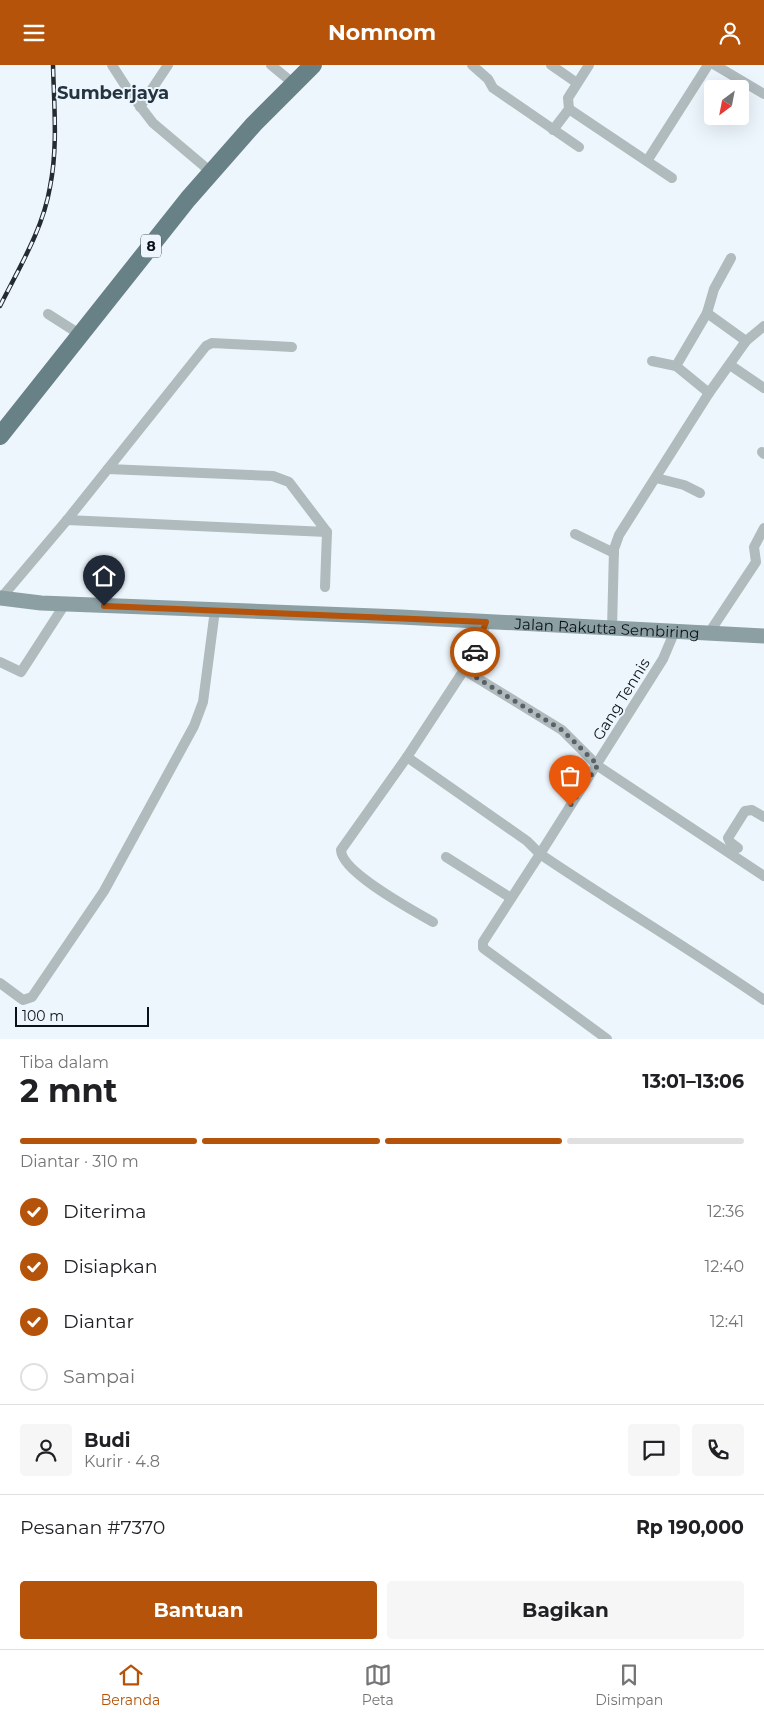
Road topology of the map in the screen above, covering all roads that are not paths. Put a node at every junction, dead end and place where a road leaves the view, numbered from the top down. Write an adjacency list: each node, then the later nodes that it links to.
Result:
1 (112, 65): 13 (street)
2 (168, 65): 13 (street)
3 (271, 65): 11 (street)
4 (312, 65): 11 (highway, 8)
5 (472, 65): 15 (street)
6 (551, 65): 10 (street)
7 (589, 65): 10 (street)
8 (708, 65): 17 (street)
9 (714, 65): 12 (street)
10 (577, 83): 14 (street)
11 (294, 84): 18 (highway, 8)
12 (764, 94)
13 (140, 107): 18 (street)
14 (568, 109): 15 (street); 17 (street)
15 (553, 130): 16 (street)
16 (579, 147)
17 (647, 161): 19 (street)
18 (212, 172): 24 (highway, 8)
19 (672, 178)
20 (731, 258): 21 (street)
21 (707, 313): 25 (street); 29 (street)
22 (48, 314): 24 (street)
23 (764, 326): 25 (street)
24 (81, 335): 32 (highway, 8)
25 (746, 341): 28 (street)
26 (292, 347): 33 (street)
27 (652, 361): 29 (street)
28 (730, 365): 30 (street); 31 (street)
29 (676, 366): 31 (street)
30 (764, 388)
31 (708, 393): 34 (street)
32 (0, 436)
33 (108, 469): 36 (street); 38 (street)
34 (656, 478): 35 (street); 40 (street)
35 (700, 493)
36 (67, 520): 38 (street); 42 (street)
37 (764, 528): 48 (street)
38 (327, 532): 41 (street)
39 (575, 534): 40 (street)
40 (614, 553): 46 (street)
41 (325, 587)
42 (0, 598): 43 (main road, Jalan Rakutta Sembiring)
43 (65, 604): 44 (main road, Jalan Rakutta Sembiring); 50 (street)
44 (215, 610): 45 (main road, Jalan Rakutta Sembiring); 61 (street)
45 (486, 622): 46 (main road, Jalan Rakutta Sembiring); 51 (street)
46 (612, 629): 47 (main road, Jalan Rakutta Sembiring)
47 (674, 633): 48 (main road, Jalan Rakutta Sembiring); 53 (street, Gang Tennis)
48 (709, 633): 49 (main road, Jalan Rakutta Sembiring)
49 (764, 636)
50 (0, 662)
51 (464, 670): 52 (street); 53 (street)
52 (407, 757): 56 (street); 60 (street)
53 (598, 765): 56 (street, Gang Tennis); 58 (street)
54 (764, 817): 55 (street)
55 (738, 848)
56 (540, 853): 59 (street, Gang Tennis); 62 (street)
57 (446, 857): 59 (street)
58 (764, 876)
59 (511, 899): 63 (street, Gang Tennis)
60 (433, 922)
61 (0, 983)
62 (764, 1000)
63 (607, 1039)

